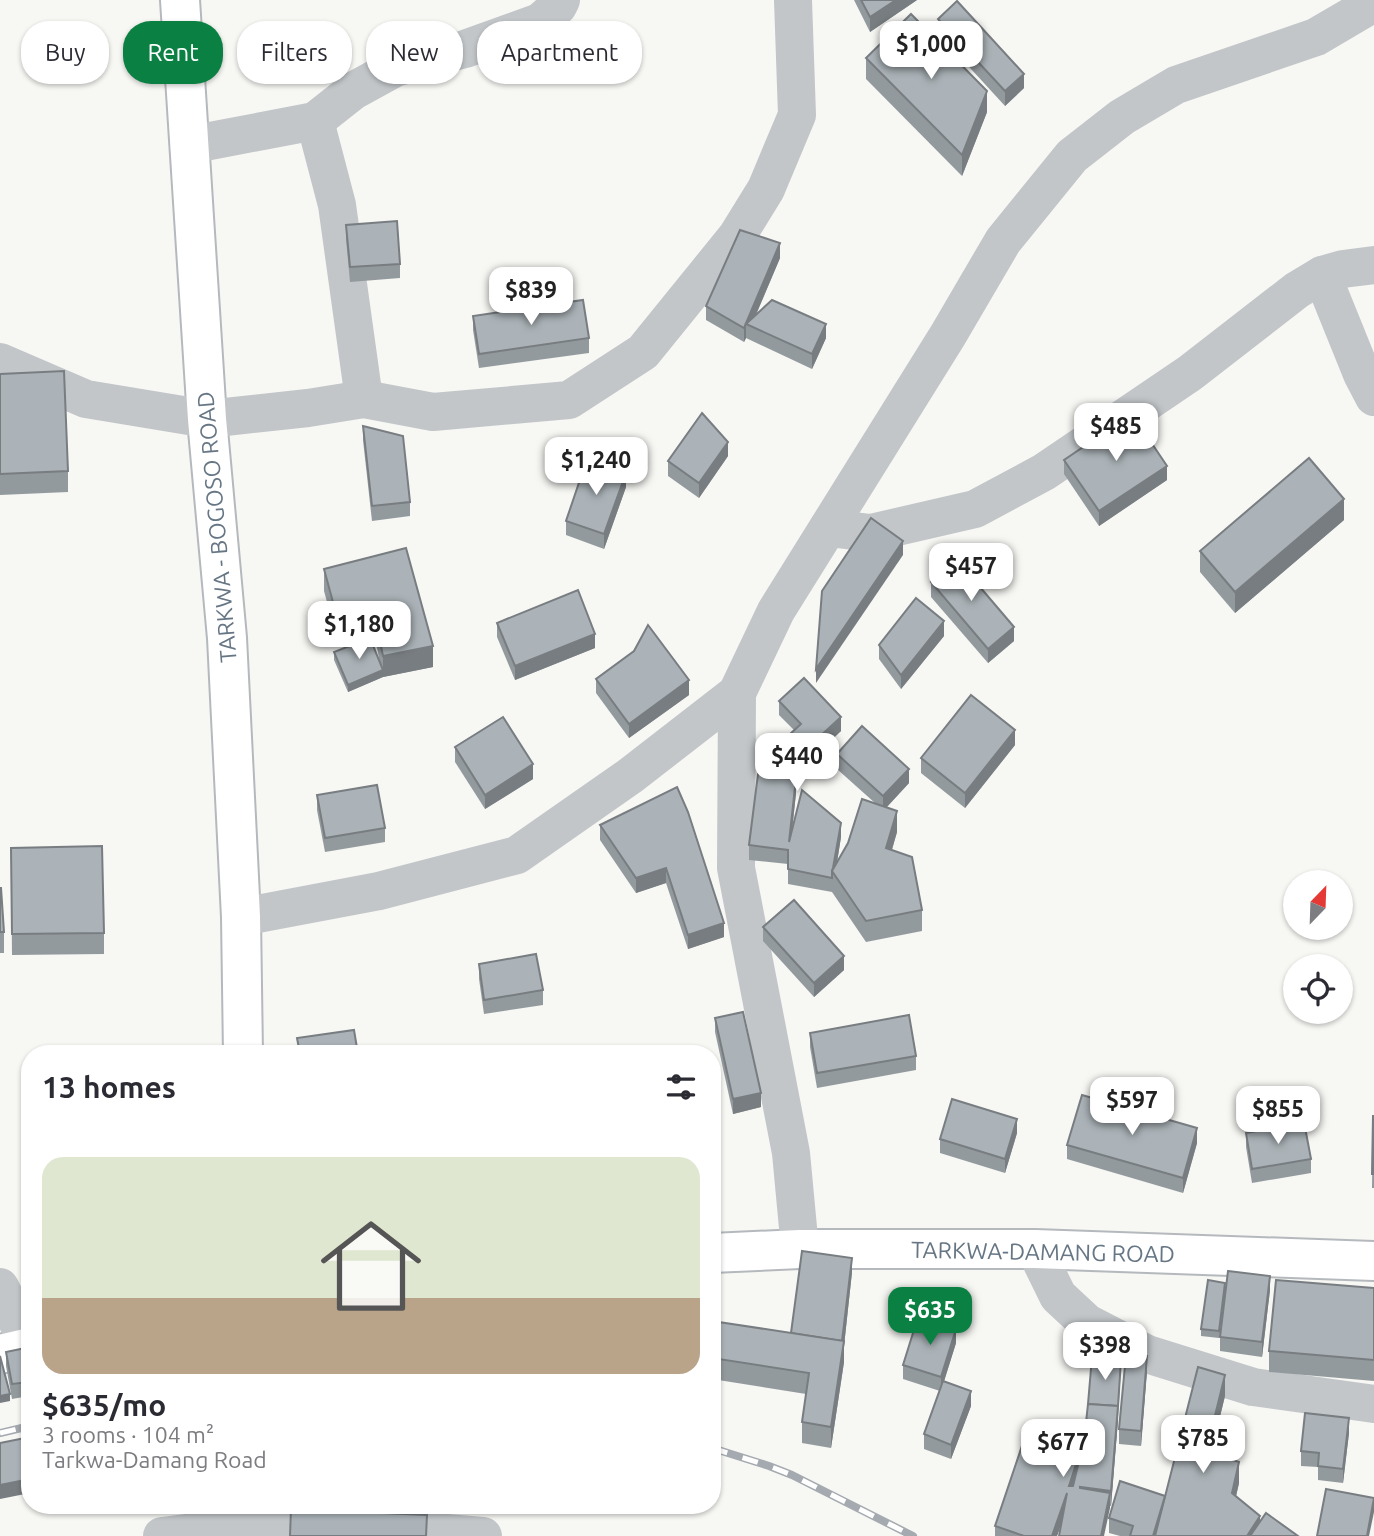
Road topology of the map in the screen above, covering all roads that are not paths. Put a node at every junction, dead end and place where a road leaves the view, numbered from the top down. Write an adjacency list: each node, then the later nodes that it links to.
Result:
1 (180, 0): 6 (main road, TARKWA - BOGOSO ROAD)
2 (561, 0): 5 (street)
3 (793, 0): 11 (street)
4 (1374, 4): 13 (street)
5 (315, 121): 6 (street); 11 (street)
6 (189, 145): 12 (main road, TARKWA - BOGOSO ROAD)
7 (1374, 265): 8 (street)
8 (1322, 275): 10 (street); 13 (street)
9 (0, 362): 12 (street)
10 (1374, 397)
11 (363, 399): 12 (street)
12 (207, 419): 15 (main road, TARKWA - BOGOSO ROAD)
13 (828, 528): 14 (street)
14 (737, 693): 15 (street); 17 (street)
15 (241, 917): 16 (main road, TARKWA - BOGOSO ROAD)
16 (243, 1045)
17 (800, 1249): 18 (main road, TARKWA-DAMANG ROAD); 19 (main road, TARKWA-DAMANG ROAD)
18 (1035, 1249): 20 (main road, TARKWA-DAMANG ROAD); 25 (street)
19 (721, 1253)
20 (1374, 1261)
21 (0, 1287): 22 (street)
22 (21, 1329)
23 (21, 1349): 24 (main road)
24 (0, 1354)
25 (1374, 1404)
26 (162, 1536): 27 (street)
27 (483, 1536)

